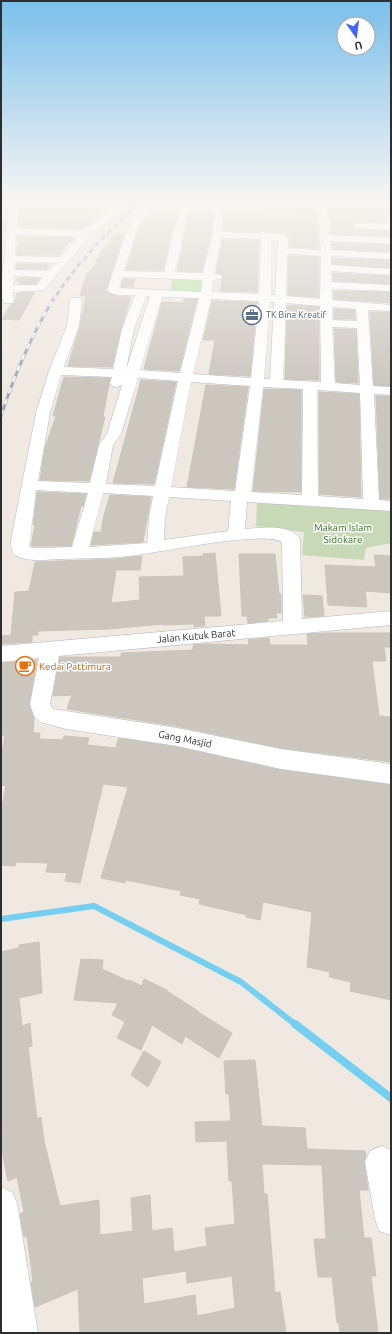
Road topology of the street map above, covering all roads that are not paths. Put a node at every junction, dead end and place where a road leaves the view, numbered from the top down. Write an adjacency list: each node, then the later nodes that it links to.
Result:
1 (9, 261): 13 (street)
2 (63, 261): 14 (street)
3 (122, 261): 15 (street)
4 (172, 261): 16 (street)
5 (215, 261): 17 (street)
6 (266, 261): 10 (street)
7 (281, 261): 11 (street)
8 (326, 261): 9 (street)
9 (326, 268): 12 (street); 18 (street)
10 (266, 270): 11 (street); 24 (street)
11 (281, 271): 26 (street)
12 (391, 272)
13 (9, 273): 14 (street); 20 (street)
14 (52, 274): 20 (street)
15 (118, 274): 16 (street); 21 (street)
16 (169, 276): 17 (street)
17 (212, 277): 23 (street)
18 (326, 285): 19 (street); 27 (street)
19 (391, 288)
20 (8, 289): 28 (street)
21 (142, 292): 22 (street); 33 (street)
22 (157, 293): 23 (street); 34 (street)
23 (210, 295): 24 (street); 39 (street)
24 (265, 298): 26 (street); 35 (street)
25 (76, 300): 37 (street)
26 (280, 300): 27 (street); 36 (street)
27 (327, 302): 29 (street); 31 (street)
28 (9, 303)
29 (362, 306): 30 (street); 32 (street)
30 (391, 308)
31 (326, 323): 32 (street); 43 (street)
32 (364, 325): 44 (street)
33 (128, 329): 34 (street); 38 (street)
34 (146, 329): 38 (street)
35 (262, 334): 36 (street); 40 (street)
36 (278, 335): 41 (street)
37 (56, 371): 38 (street); 46 (street)
38 (127, 374): 39 (street); 47 (street)
39 (189, 378): 40 (street); 48 (street)
40 (257, 383): 41 (street); 49 (street)
41 (276, 384): 42 (street)
42 (310, 386): 43 (street); 50 (street)
43 (328, 388): 44 (street)
44 (367, 390): 45 (street); 51 (street)
45 (391, 391)
46 (29, 485): 47 (street); 55 (street)
47 (97, 488): 48 (street); 55 (street)
48 (168, 492): 49 (street); 54 (street)
49 (243, 495): 50 (street); 53 (street)
50 (310, 500): 51 (street)
51 (371, 504): 52 (street)
52 (391, 506)
53 (242, 534): 54 (street); 57 (street)
54 (162, 546): 55 (street)
55 (79, 552)
56 (391, 618): 57 (street, Jalan Kutuk Barat)
57 (288, 627): 58 (street, Jalan Kutuk Barat)
58 (50, 650): 59 (street, Jalan Kutuk Barat); 60 (street, Gang Masjid)
59 (1, 654)
60 (391, 774)
61 (381, 1162): 63 (street)
62 (1, 1203): 64 (street)
63 (391, 1219)
64 (20, 1333)

